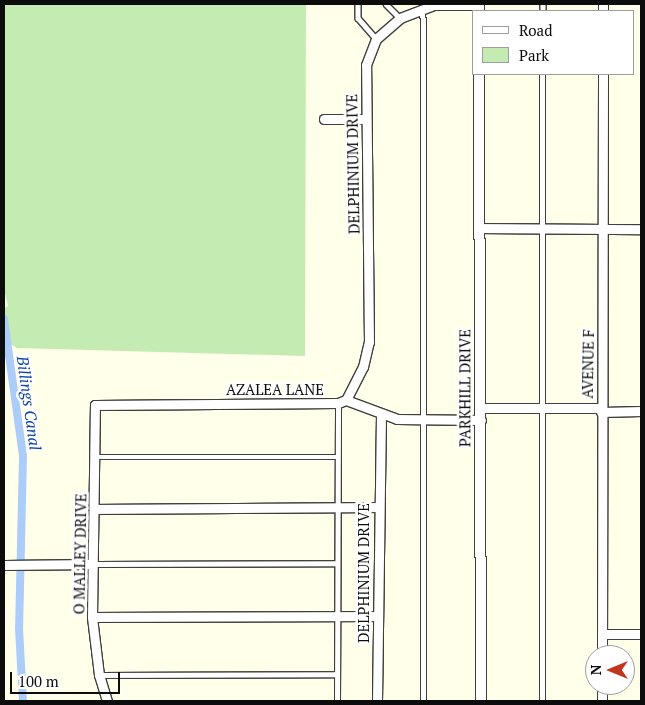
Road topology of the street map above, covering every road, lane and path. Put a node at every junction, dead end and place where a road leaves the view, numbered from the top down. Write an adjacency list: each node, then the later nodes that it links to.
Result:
1 (358, 4): 6 (lane)
2 (386, 4): 5 (lane)
3 (423, 7): 4 (street, DELPHINIUM DRIVE); 5 (street, DELPHINIUM DRIVE); 23 (lane)
4 (479, 7)
5 (400, 18): 6 (street, DELPHINIUM DRIVE)
6 (376, 39): 11 (street, DELPHINIUM DRIVE)
7 (479, 75): 12 (street, PARKHILL DRIVE)
8 (543, 75): 13 (lane)
9 (603, 75): 14 (street, AVENUE F)
10 (324, 118): 11 (street)
11 (366, 119): 16 (street, DELPHINIUM DRIVE)
12 (480, 228): 13 (street); 18 (street, PARKHILL DRIVE)
13 (543, 228): 14 (street); 19 (lane)
14 (603, 229): 15 (street); 20 (street, AVENUE F)
15 (641, 229)
16 (342, 401): 17 (street, AZALEA LANE); 22 (street, AZALEA LANE); 26 (lane)
17 (95, 405): 25 (street, O MALLEY DRIVE)
18 (481, 408): 19 (street); 24 (street, PARKHILL DRIVE)
19 (545, 408): 20 (street); 46 (lane)
20 (601, 410): 21 (street); 36 (street, AVENUE F)
21 (641, 411)
22 (380, 415): 23 (street, AZALEA LANE); 28 (street, DELPHINIUM DRIVE)
23 (424, 419): 24 (street, AZALEA LANE); 44 (lane)
24 (481, 420): 45 (street, PARKHILL DRIVE)
25 (95, 457): 26 (lane); 29 (street, O MALLEY DRIVE)
26 (337, 457): 27 (lane)
27 (337, 508): 28 (street); 29 (street); 30 (lane)
28 (377, 508): 34 (street, DELPHINIUM DRIVE)
29 (96, 509): 31 (street, O MALLEY DRIVE)
30 (337, 563): 31 (lane); 33 (lane)
31 (93, 564): 32 (street); 35 (street, O MALLEY DRIVE)
32 (7, 565)
33 (337, 616): 34 (street); 35 (street); 39 (lane)
34 (378, 616): 43 (street, DELPHINIUM DRIVE)
35 (92, 617): 40 (street, O MALLEY DRIVE)
36 (602, 634): 37 (street); 38 (street, AVENUE F)
37 (641, 634)
38 (602, 645)
39 (337, 674): 40 (lane); 42 (lane)
40 (99, 675): 41 (street, O MALLEY DRIVE)
41 (107, 701)
42 (337, 701)
43 (377, 701)
44 (424, 701)
45 (482, 701)
46 (543, 701)

